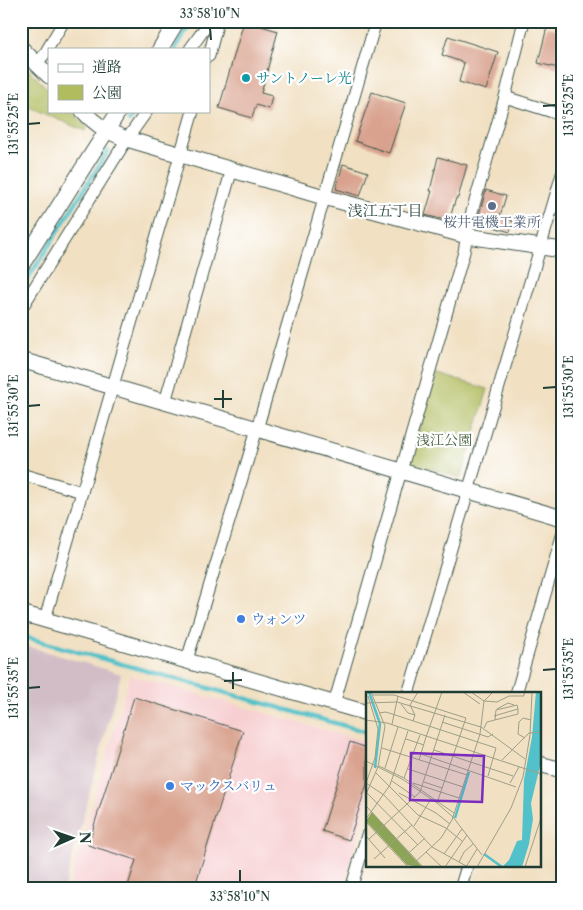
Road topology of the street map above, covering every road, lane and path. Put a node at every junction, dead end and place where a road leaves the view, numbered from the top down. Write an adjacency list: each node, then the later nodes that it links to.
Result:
1 (64, 21): 8 (street)
2 (178, 21): 10 (street)
3 (210, 21): 11 (street)
4 (218, 21): 12 (street)
5 (376, 21): 26 (street)
6 (524, 21): 15 (street)
7 (21, 48): 13 (street)
8 (48, 48)
9 (48, 48): 13 (street)
10 (161, 48)
11 (191, 48)
12 (210, 52)
13 (37, 63): 14 (street)
14 (48, 75)
15 (505, 97): 20 (street); 27 (street)
16 (84, 112): 21 (street)
17 (118, 112): 21 (street)
18 (146, 112): 22 (street)
19 (193, 112): 23 (street)
20 (562, 115)
21 (107, 131): 22 (street); 30 (street)
22 (127, 139): 23 (street); 31 (street)
23 (180, 154): 24 (street); 33 (street)
24 (232, 169): 26 (street); 34 (street)
25 (562, 174): 28 (street)
26 (324, 197): 27 (street); 35 (street)
27 (467, 236): 28 (street); 36 (street)
28 (541, 248): 29 (street); 38 (street)
29 (562, 250)
30 (22, 263)
31 (21, 309)
32 (21, 360): 33 (street)
33 (113, 388): 34 (street); 39 (street)
34 (165, 402): 35 (street)
35 (257, 429): 36 (street); 44 (street)
36 (401, 472): 38 (street); 47 (street)
37 (21, 474): 39 (street)
38 (468, 491): 40 (street); 45 (street)
39 (82, 492): 43 (street)
40 (562, 518)
41 (562, 536): 46 (street)
42 (21, 613): 43 (street)
43 (45, 620): 44 (street)
44 (187, 660): 47 (street)
45 (409, 692)
46 (517, 692)
47 (334, 704): 48 (street)
48 (366, 713)
49 (540, 764): 50 (street)
50 (562, 770)
51 (366, 838): 53 (street)
52 (465, 868): 54 (street)
53 (351, 889)
54 (460, 889)

